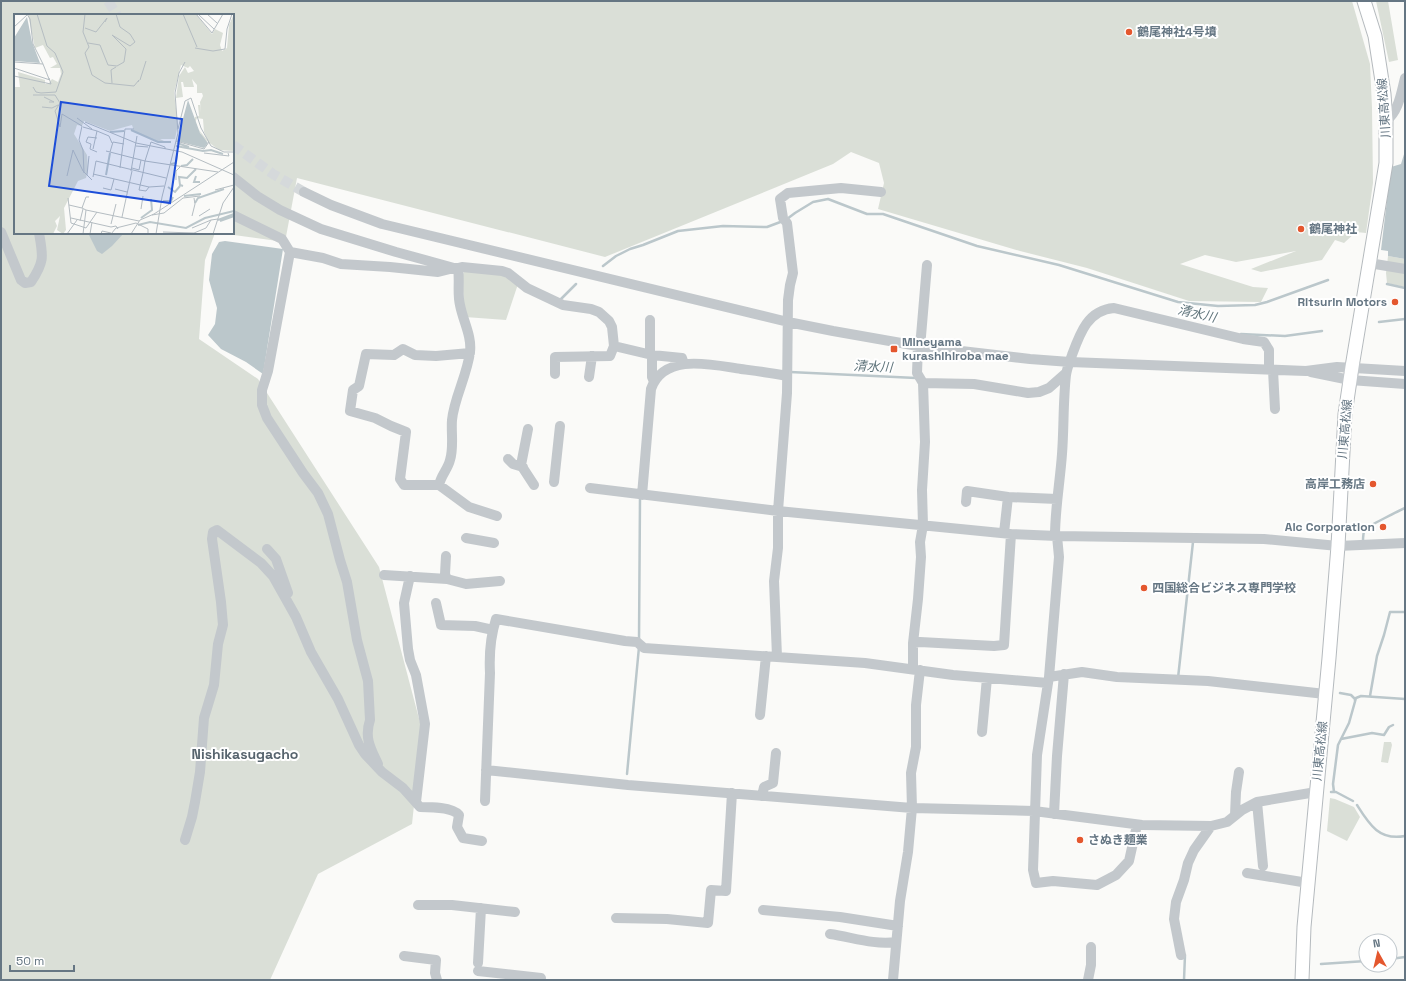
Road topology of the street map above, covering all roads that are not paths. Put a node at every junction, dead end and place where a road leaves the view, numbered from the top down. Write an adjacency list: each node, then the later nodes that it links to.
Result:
1 (1364, 1): 3 (main road, 川東高松線)
2 (1405, 78): 3 (street)
3 (1386, 121): 11 (main road, 川東高松線)
4 (234, 178): 13 (street)
5 (304, 192): 16 (street)
6 (881, 192): 16 (street)
7 (234, 215): 10 (street)
8 (1, 232): 9 (street)
9 (39, 234)
10 (290, 252): 13 (street); 77 (street)
11 (1369, 263): 14 (street); 28 (main road, 川東高松線)
12 (927, 266): 18 (street)
13 (456, 268): 17 (street); 19 (street)
14 (1405, 269)
15 (650, 320): 20 (street)
16 (788, 322): 18 (street); 25 (street)
17 (614, 346): 20 (street); 21 (street)
18 (918, 346): 23 (street); 32 (street)
19 (470, 353): 40 (street); 40 (street)
20 (651, 354): 22 (street); 31 (street)
21 (592, 356): 29 (street); 30 (street)
22 (683, 361): 25 (street); 31 (street)
23 (1070, 362): 24 (street); 24 (street); 27 (street)
24 (1271, 370): 28 (street); 34 (street)
25 (787, 371): 47 (street)
26 (1405, 371): 28 (street)
27 (1066, 373): 32 (street); 45 (street)
28 (1351, 373): 33 (street); 55 (main road, 川東高松線)
29 (555, 374)
30 (589, 378)
31 (653, 379): 43 (street)
32 (921, 379): 49 (street)
33 (1405, 384)
34 (1275, 410)
35 (560, 426): 39 (street)
36 (528, 429): 38 (street)
37 (508, 459): 38 (street)
38 (523, 467): 41 (street)
39 (554, 482)
40 (439, 485): 48 (street)
41 (534, 485)
42 (590, 488): 43 (street)
43 (642, 495): 47 (street)
44 (1008, 496): 45 (street); 46 (street); 50 (street)
45 (1057, 499): 51 (street)
46 (966, 502)
47 (778, 511): 49 (street); 67 (street)
48 (497, 516)
49 (923, 525): 50 (street); 65 (street)
50 (1007, 533): 51 (street); 65 (street)
51 (1056, 536): 55 (street); 71 (street)
52 (466, 538): 53 (street)
53 (494, 543)
54 (1405, 543): 55 (street)
55 (1338, 546): 72 (main road, 川東高松線)
56 (267, 549): 63 (street)
57 (446, 556): 60 (street)
58 (384, 575): 59 (street)
59 (410, 576): 60 (street); 82 (street)
60 (447, 579): 61 (street)
61 (500, 581)
62 (436, 603): 64 (street)
63 (295, 616): 77 (street); 91 (street)
64 (493, 630): 66 (street); 76 (street)
65 (913, 643): 68 (street)
66 (766, 656): 67 (street); 73 (street)
67 (777, 657): 68 (street)
68 (917, 670): 70 (street); 85 (street)
69 (1064, 674): 71 (street); 72 (street); 87 (street)
70 (987, 678): 71 (street); 74 (street)
71 (1048, 680): 86 (street)
72 (1325, 694): 79 (main road, 川東高松線)
73 (760, 715)
74 (982, 732)
75 (776, 753): 81 (street)
76 (486, 770): 80 (street); 83 (street)
77 (382, 772): 82 (street)
78 (1239, 772): 88 (street)
79 (1316, 792): 84 (street); 95 (main road, 川東高松線)
80 (732, 793): 81 (street); 100 (street)
81 (762, 796): 85 (street)
82 (416, 802): 92 (street)
83 (485, 802)
84 (1257, 802): 88 (street); 93 (street)
85 (912, 808): 86 (street); 101 (street)
86 (1034, 811): 87 (street); 89 (street)
87 (1054, 814): 89 (street)
88 (1235, 815): 90 (street)
89 (1137, 825): 90 (street)
90 (1212, 826): 105 (street)
91 (185, 840)
92 (482, 841)
93 (1263, 866)
94 (1247, 873): 95 (street)
95 (1308, 883): 112 (main road, 川東高松線)
96 (418, 905): 97 (street)
97 (480, 908): 99 (street); 107 (street)
98 (763, 910): 101 (street)
99 (515, 912)
100 (616, 918)
101 (898, 926): 103 (street)
102 (830, 934): 103 (street)
103 (896, 942): 110 (street)
104 (1091, 947): 111 (street)
105 (1181, 955)
106 (404, 956): 109 (street)
107 (522, 978): 108 (street)
108 (542, 978)
109 (437, 980)
110 (893, 980)
111 (1088, 980)
112 (1302, 980)

